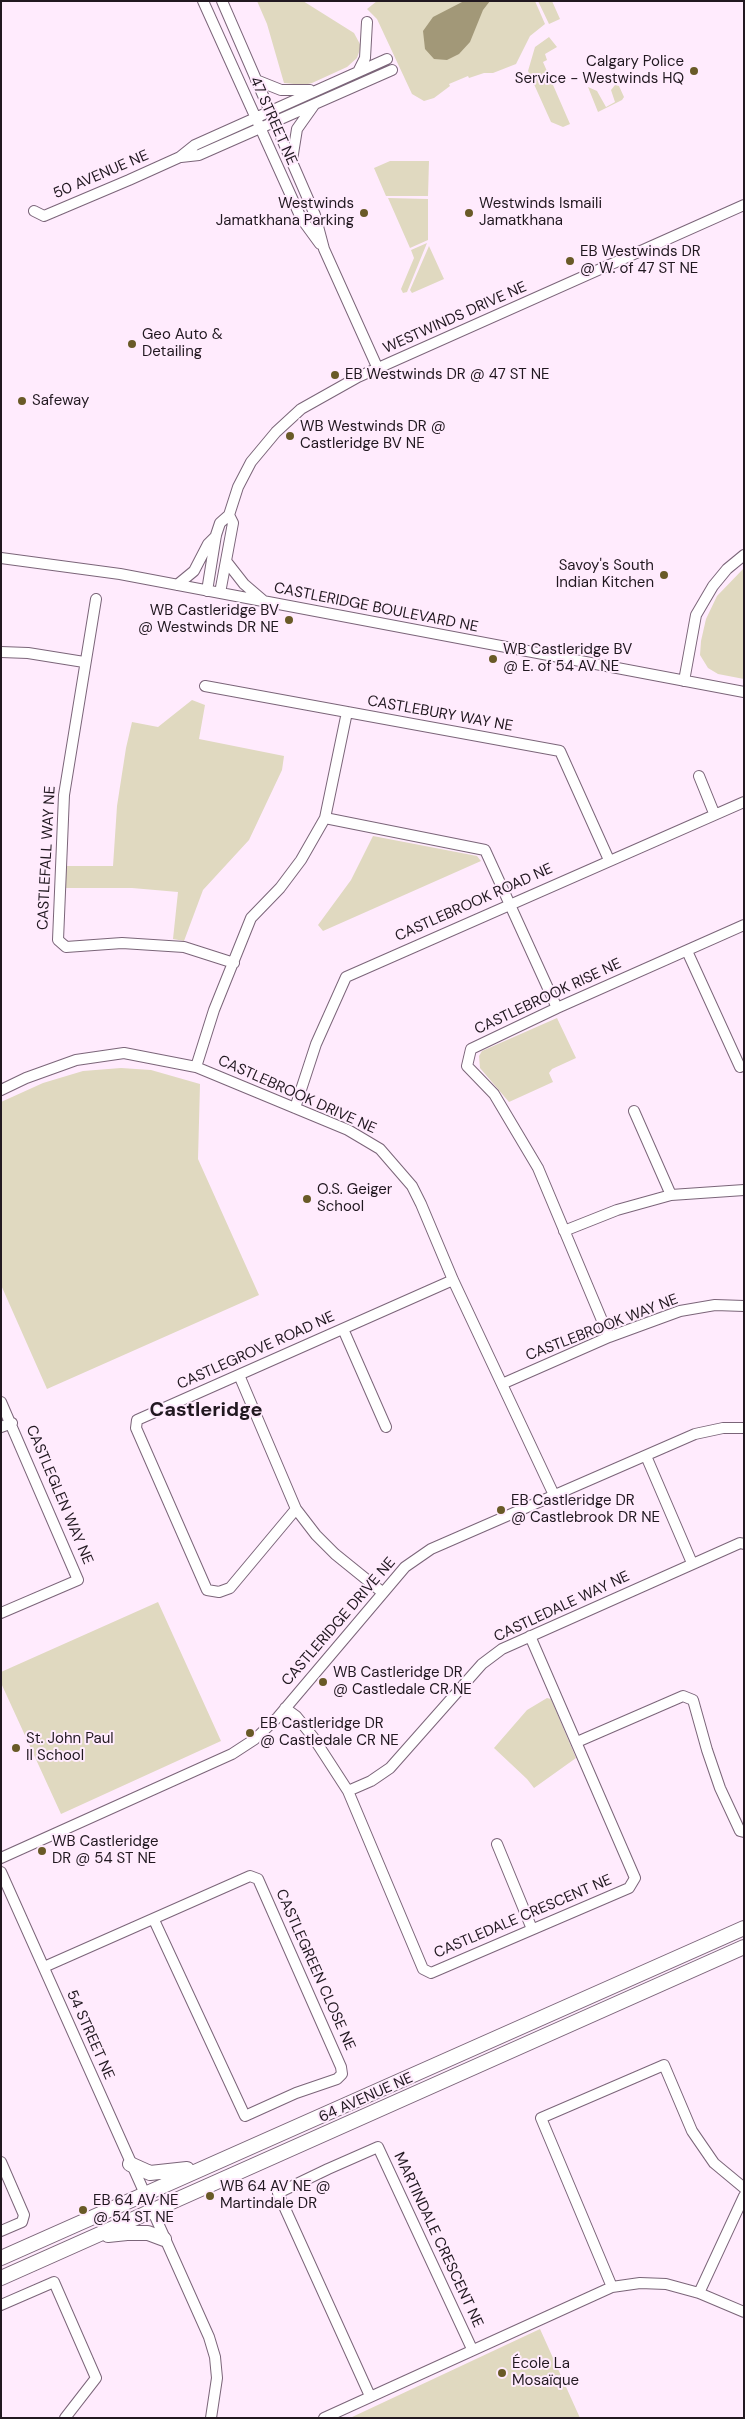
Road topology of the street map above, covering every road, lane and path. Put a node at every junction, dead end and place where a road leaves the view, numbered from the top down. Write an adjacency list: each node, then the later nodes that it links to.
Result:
1 (203, 1): 11 (street, 47 STREET NE)
2 (222, 1): 7 (street, 47 STREET NE)
3 (367, 22): 6 (street)
4 (387, 59): 6 (street, 50 AVENUE NE)
5 (392, 70): 9 (street, 50 AVENUE NE)
6 (358, 72): 8 (street, 50 AVENUE NE)
7 (256, 80): 8 (street); 10 (street, 47 STREET NE)
8 (321, 89): 10 (street, 50 AVENUE NE)
9 (314, 104): 10 (street, 50 AVENUE NE); 12 (street)
10 (273, 116): 11 (street, 50 AVENUE NE); 12 (street, 47 STREET NE)
11 (258, 123): 14 (street, 50 AVENUE NE); 15 (street, 47 STREET NE)
12 (292, 161): 15 (street, 47 STREET NE)
13 (744, 205): 16 (street, WESTWINDS DRIVE NE)
14 (34, 211)
15 (324, 249): 16 (street, 47 STREET NE)
16 (378, 369): 17 (street, WESTWINDS DRIVE NE)
17 (229, 515): 18 (street, WESTWINDS DRIVE NE); 21 (street, WESTWINDS DRIVE NE)
18 (216, 535): 22 (street); 23 (street, WESTWINDS DRIVE NE)
19 (744, 555): 29 (street)
20 (1, 558): 22 (street, CASTLERIDGE BOULEVARD NE)
21 (226, 561): 24 (street, WESTWINDS DRIVE NE); 26 (street)
22 (177, 585): 23 (street, CASTLERIDGE BOULEVARD NE)
23 (207, 591): 24 (street, CASTLERIDGE BOULEVARD NE)
24 (220, 593): 26 (street, CASTLERIDGE BOULEVARD NE)
25 (96, 599): 28 (street, CASTLEFALL WAY NE)
26 (265, 602): 29 (street, CASTLERIDGE BOULEVARD NE)
27 (1, 652): 28 (street)
28 (84, 662): 41 (street, CASTLEFALL WAY NE)
29 (684, 681): 31 (street, CASTLERIDGE BOULEVARD NE)
30 (205, 686): 32 (street)
31 (744, 692)
32 (347, 712): 36 (street, CASTLEBURY WAY NE); 37 (street, CASTLEBURY WAY NE)
33 (699, 776): 35 (street)
34 (744, 802): 35 (street, CASTLEBROOK ROAD NE)
35 (714, 813): 37 (street, CASTLEBROOK ROAD NE)
36 (325, 818): 38 (street); 41 (street, CASTLEBURY WAY NE)
37 (609, 860): 38 (street, CASTLEBROOK ROAD NE)
38 (509, 904): 42 (street); 46 (street, CASTLEBROOK ROAD NE)
39 (744, 925): 40 (street, CASTLEBROOK RISE NE)
40 (687, 951): 42 (street, CASTLEBROOK RISE NE); 44 (street)
41 (234, 963): 43 (street, CASTLEBURY WAY NE)
42 (557, 1008): 50 (street, CASTLEBROOK RISE NE)
43 (196, 1067): 45 (street, CASTLEBROOK DRIVE NE); 46 (street, CASTLEBROOK DRIVE NE)
44 (740, 1067)
45 (1, 1090)
46 (295, 1108): 51 (street, CASTLEBROOK DRIVE NE)
47 (634, 1111): 49 (street)
48 (744, 1190): 49 (street)
49 (671, 1195): 50 (street)
50 (564, 1231): 54 (street, CASTLEBROOK RISE NE)
51 (453, 1280): 53 (street, CASTLEGROVE ROAD NE); 56 (street, CASTLEBROOK DRIVE NE)
52 (744, 1306): 54 (street, CASTLEBROOK WAY NE)
53 (343, 1329): 55 (street, CASTLEGROVE ROAD NE); 59 (street)
54 (609, 1337): 56 (street, CASTLEBROOK WAY NE)
55 (239, 1375): 64 (street); 64 (street, CASTLEGROVE ROAD NE)
56 (502, 1384): 63 (street, CASTLEBROOK DRIVE NE)
57 (1, 1402): 58 (street, CASTLEGLEN WAY NE)
58 (12, 1423): 60 (street); 68 (street, CASTLEGLEN WAY NE)
59 (386, 1427)
60 (1, 1428)
61 (744, 1428): 62 (street, CASTLERIDGE DRIVE NE)
62 (646, 1456): 63 (street, CASTLERIDGE DRIVE NE); 66 (street)
63 (554, 1495): 67 (street, CASTLERIDGE DRIVE NE)
64 (296, 1509): 67 (street)
65 (744, 1544): 66 (street, CASTLEDALE WAY NE)
66 (692, 1563): 69 (street, CASTLEDALE WAY NE)
67 (382, 1592): 70 (street, CASTLERIDGE DRIVE NE)
68 (1, 1613)
69 (530, 1636): 71 (street, CASTLEDALE CRESCENT NE); 72 (street, CASTLEDALE WAY NE)
70 (285, 1708): 72 (street, CASTLEDALE CRESCENT NE); 75 (street, CASTLERIDGE DRIVE NE)
71 (577, 1742): 73 (street); 79 (street, CASTLEDALE CRESCENT NE)
72 (348, 1791): 79 (street, CASTLEDALE CRESCENT NE)
73 (744, 1832)
74 (497, 1844): 79 (street)
75 (1, 1858)
76 (1, 1872): 81 (street, 54 STREET NE)
77 (154, 1920): 77 (street, CASTLEGREEN CLOSE NE); 81 (street, CASTLEGREEN CLOSE NE)
78 (744, 1928): 84 (main road, 64 AVENUE NE)
79 (532, 1929)
80 (744, 1947): 88 (main road, 64 AVENUE NE)
81 (44, 1968): 83 (street, 54 STREET NE)
82 (1, 2162): 89 (street)
83 (130, 2164): 84 (main road); 86 (street, 54 STREET NE)
84 (205, 2167): 86 (main road, 64 AVENUE NE)
85 (744, 2188): 94 (street)
86 (144, 2193): 88 (street, 54 STREET NE); 92 (main road, 64 AVENUE NE)
87 (744, 2196): 95 (street)
88 (152, 2211): 90 (main road, 64 AVENUE NE); 91 (street, 54 STREET NE)
89 (1, 2231)
90 (90, 2238): 91 (main road); 93 (main road, 64 AVENUE NE)
91 (164, 2238): 101 (street, 54 STREET NE)
92 (1, 2258)
93 (1, 2278)
94 (612, 2287): 95 (street); 98 (street)
95 (699, 2293): 97 (street)
96 (1, 2305): 100 (street)
97 (744, 2312)
98 (472, 2349): 99 (street); 99 (street, MARTINDALE CRESCENT NE)
99 (370, 2396): 102 (street)
100 (65, 2418)
101 (211, 2418)
102 (324, 2418)

